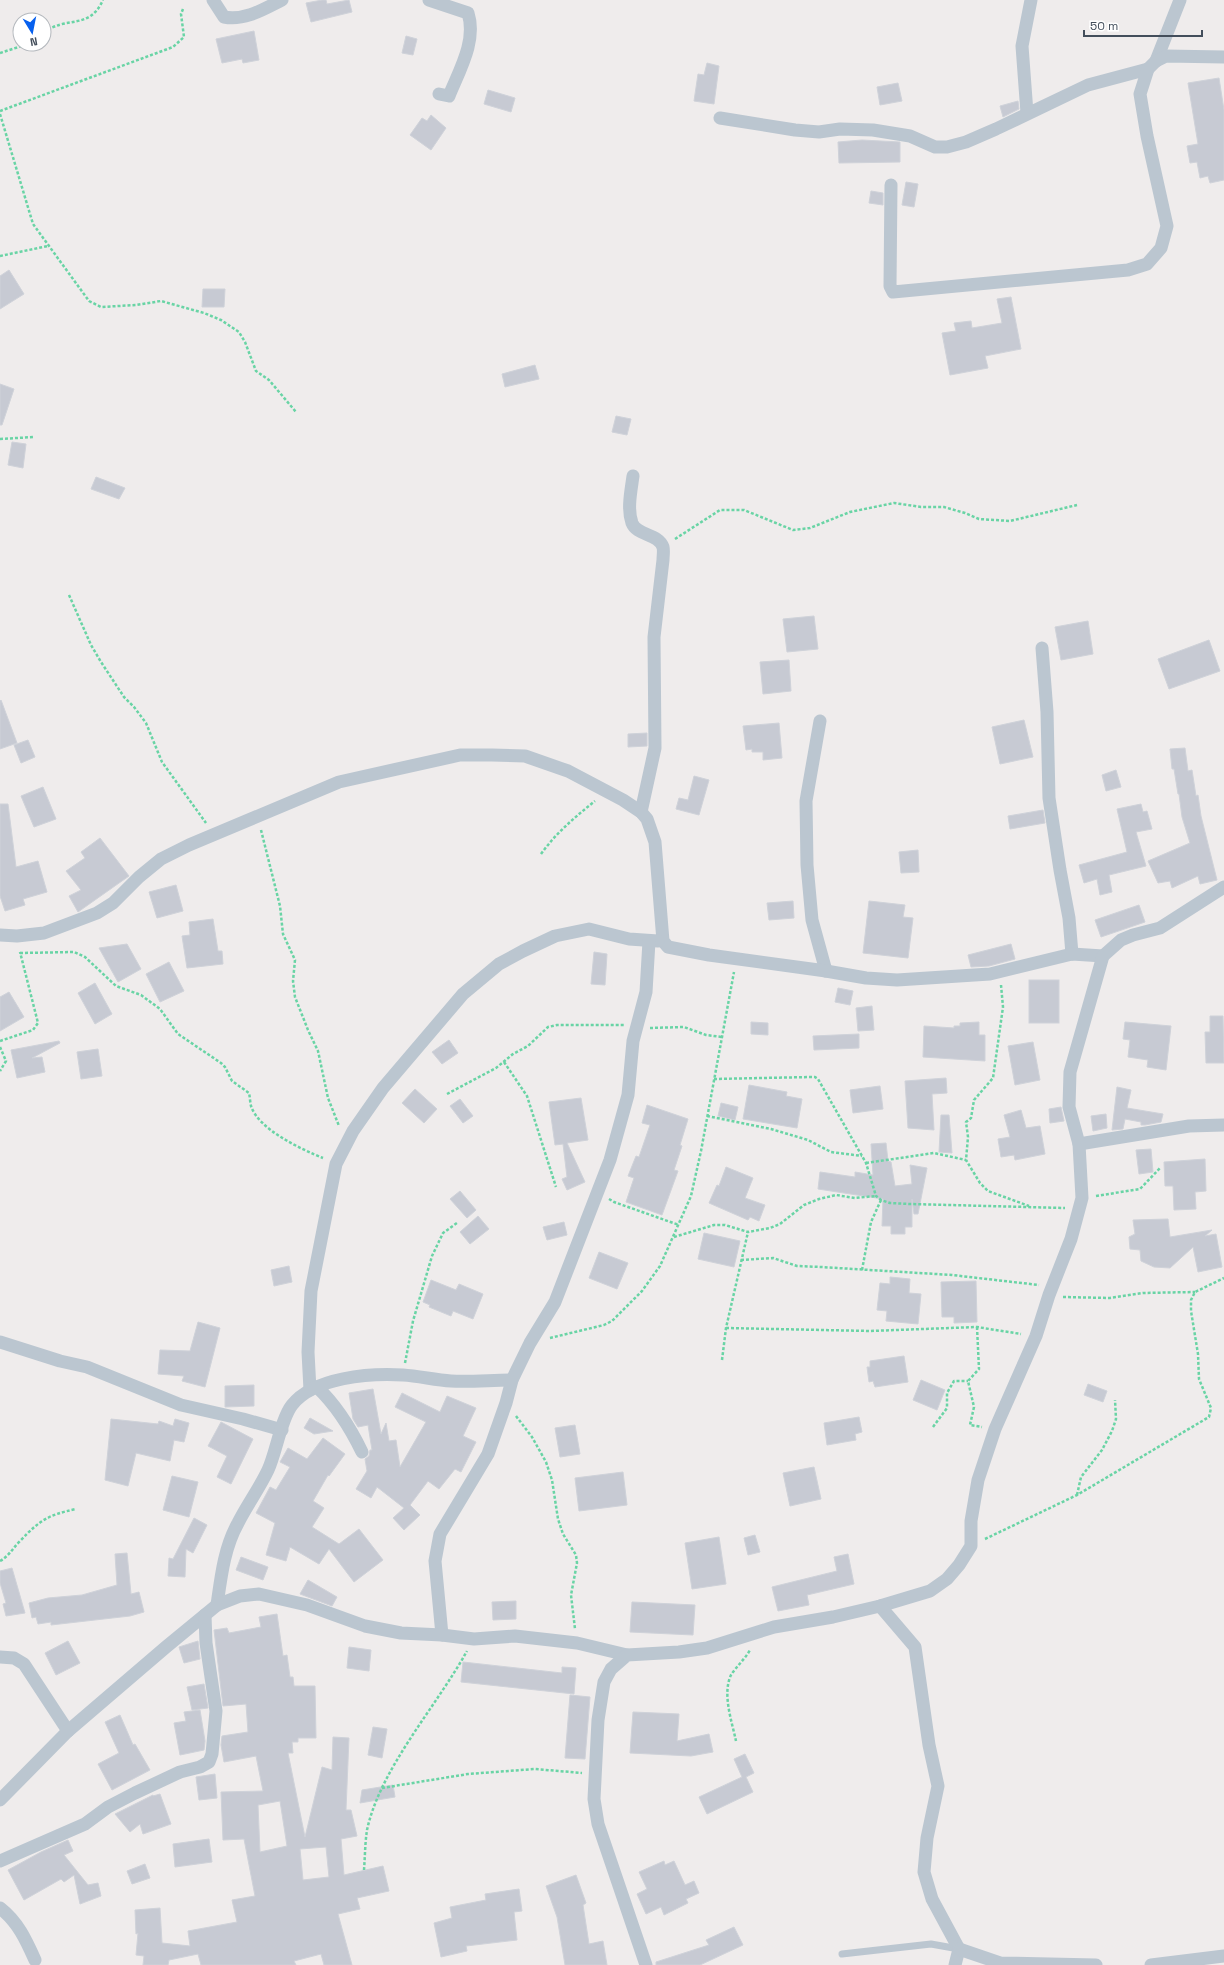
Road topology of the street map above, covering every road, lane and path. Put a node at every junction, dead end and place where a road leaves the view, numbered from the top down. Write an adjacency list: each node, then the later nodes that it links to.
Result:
1 (103, 0): 8 (path)
2 (213, 0): 3 (street)
3 (282, 0)
4 (429, 0): 13 (street)
5 (1031, 0): 15 (street)
6 (1180, 0): 12 (street)
7 (183, 9): 14 (path)
8 (52, 27)
9 (12, 49): 10 (path)
10 (0, 53)
11 (1224, 57): 12 (street)
12 (1152, 65): 15 (street); 18 (street)
13 (439, 94)
14 (0, 110)
15 (1027, 113): 17 (street)
16 (0, 114): 19 (path)
17 (720, 118)
18 (891, 185)
19 (48, 246): 20 (path); 21 (path)
20 (0, 256)
21 (296, 412)
22 (34, 437): 23 (path)
23 (0, 439)
24 (633, 476): 26 (street)
25 (1077, 505): 26 (path)
26 (662, 547): 31 (street)
27 (69, 596): 33 (path)
28 (1042, 648): 41 (street)
29 (820, 721): 44 (street)
30 (606, 792): 31 (street); 32 (street); 34 (path)
31 (641, 812): 39 (street)
32 (257, 816): 33 (street); 56 (path)
33 (214, 834): 37 (street)
34 (541, 854)
35 (1224, 887): 42 (street)
36 (0, 935): 37 (street)
37 (17, 936): 40 (path)
38 (649, 941): 39 (street); 46 (street); 56 (street)
39 (663, 941): 43 (street)
40 (20, 953): 48 (path); 61 (path)
41 (1072, 954): 42 (street); 45 (street)
42 (1103, 956): 57 (street)
43 (736, 959): 44 (street); 47 (path)
44 (826, 971): 45 (street)
45 (997, 973): 59 (path)
46 (638, 1025): 47 (path); 50 (path); 64 (street)
47 (722, 1036): 52 (path)
48 (0, 1041)
49 (0, 1047): 51 (path)
50 (504, 1062): 53 (path); 63 (path)
51 (0, 1071)
52 (714, 1079): 54 (path); 58 (path)
53 (447, 1094)
54 (707, 1116): 58 (path); 70 (path)
55 (1224, 1126): 57 (street)
56 (346, 1144): 61 (street)
57 (1079, 1144): 67 (street)
58 (862, 1156): 60 (path)
59 (966, 1160): 60 (path); 68 (path)
60 (866, 1163): 65 (path)
61 (336, 1164): 87 (street)
62 (1161, 1167): 67 (path)
63 (556, 1187)
64 (599, 1188): 70 (path); 82 (street)
65 (876, 1196): 66 (path); 71 (path)
66 (881, 1200): 68 (path); 74 (path)
67 (1081, 1202): 68 (path); 76 (street)
68 (1029, 1206)
69 (456, 1223): 84 (path)
70 (679, 1225): 72 (path)
71 (748, 1232): 72 (path); 73 (path)
72 (674, 1237): 82 (path)
73 (741, 1260): 74 (path); 79 (path)
74 (862, 1270): 76 (path)
75 (1224, 1278): 77 (path)
76 (1051, 1291): 77 (path); 80 (street)
77 (1196, 1292): 94 (path)
78 (978, 1327): 79 (path); 80 (path); 86 (path)
79 (726, 1328): 83 (path)
80 (1036, 1336): 91 (street)
81 (0, 1342): 92 (street)
82 (530, 1343): 85 (street)
83 (722, 1360)
84 (403, 1375): 85 (street); 87 (street)
85 (512, 1380): 89 (street)
86 (968, 1380): 90 (path); 91 (path)
87 (313, 1388): 92 (street); 93 (street)
88 (1114, 1400): 94 (path)
89 (506, 1403): 102 (street); 104 (path)
90 (933, 1427)
91 (995, 1429): 96 (street)
92 (282, 1430): 98 (street)
93 (362, 1452)
94 (1077, 1495): 96 (path)
95 (76, 1509): 97 (path)
96 (970, 1546): 99 (street)
97 (0, 1561)
98 (217, 1605): 100 (street); 102 (street)
99 (880, 1606): 101 (street); 115 (street)
100 (205, 1615): 107 (street); 112 (street)
101 (761, 1630): 105 (street); 108 (path)
102 (442, 1635): 103 (street)
103 (474, 1639): 104 (street); 110 (path)
104 (577, 1643): 105 (street)
105 (627, 1655): 109 (street)
106 (0, 1656): 107 (street)
107 (68, 1731): 111 (street)
108 (736, 1741)
109 (594, 1774): 110 (path); 119 (street)
110 (382, 1788): 113 (path)
111 (0, 1800)
112 (0, 1861)
113 (364, 1870)
114 (0, 1908): 118 (street)
115 (959, 1949): 116 (lane); 120 (street); 121 (street)
116 (842, 1954)
117 (1224, 1956): 122 (street)
118 (35, 1960)
119 (646, 1965)
120 (955, 1965)
121 (1096, 1965)
122 (1151, 1965)

